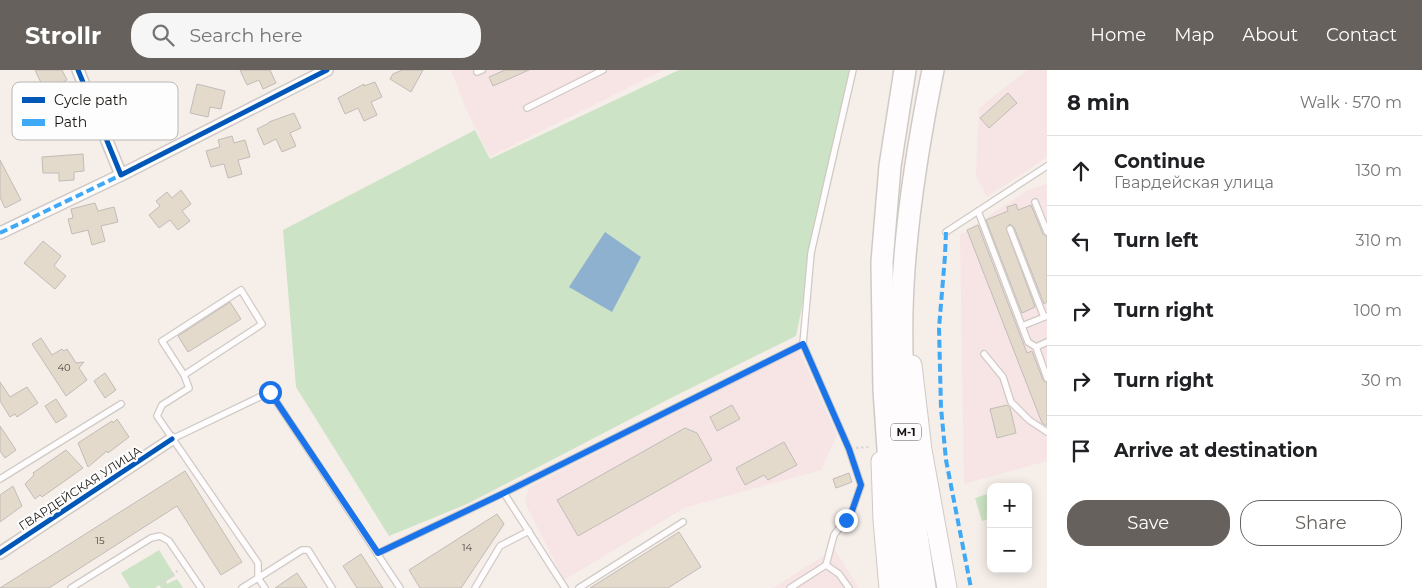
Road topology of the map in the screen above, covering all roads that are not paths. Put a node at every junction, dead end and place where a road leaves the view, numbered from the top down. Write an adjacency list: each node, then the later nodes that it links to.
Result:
1 (78, 70): 9 (street)
2 (327, 70): 13 (street)
3 (477, 70): 4 (lane)
4 (482, 70)
5 (604, 70): 10 (lane)
6 (853, 70): 24 (lane)
7 (905, 70): 29 (highway, М-1)
8 (933, 70): 20 (highway, М-1)
9 (83, 82)
10 (527, 108)
11 (107, 140): 13 (street)
12 (1047, 166): 15 (lane)
13 (121, 175): 19 (street)
14 (1035, 202): 18 (lane)
15 (978, 211): 17 (lane); 22 (lane)
16 (1010, 229): 21 (lane)
17 (946, 232)
18 (1047, 232)
19 (0, 233)
20 (904, 276): 54 (highway, М-1); 55 (main road)
21 (1046, 317): 22 (lane)
22 (1022, 326): 25 (lane)
23 (1047, 342): 25 (lane)
24 (803, 344): 34 (lane); 39 (lane)
25 (1036, 346): 28 (lane)
26 (984, 354): 31 (lane)
27 (184, 374): 27 (lane); 32 (lane)
28 (1047, 378)
29 (884, 390): 52 (main road); 53 (highway, М-1)
30 (122, 404): 33 (lane)
31 (1047, 432)
32 (172, 439): 37 (street, ГВАРДЕЙСКАЯ УЛИЦА); 38 (lane); 40 (lane)
33 (0, 479)
34 (504, 493): 36 (lane); 38 (lane)
35 (683, 522): 49 (lane)
36 (529, 531): 47 (lane); 48 (lane)
37 (0, 553)
38 (378, 553): 46 (lane)
39 (826, 565): 50 (lane); 51 (lane)
40 (258, 578): 43 (lane); 44 (lane); 45 (lane)
41 (71, 588): 42 (lane)
42 (201, 588)
43 (242, 588)
44 (264, 588)
45 (332, 588)
46 (400, 588)
47 (475, 588)
48 (565, 588)
49 (579, 588)
50 (790, 588)
51 (849, 588)
52 (889, 588)
53 (904, 588)
54 (925, 588)
55 (947, 588)

